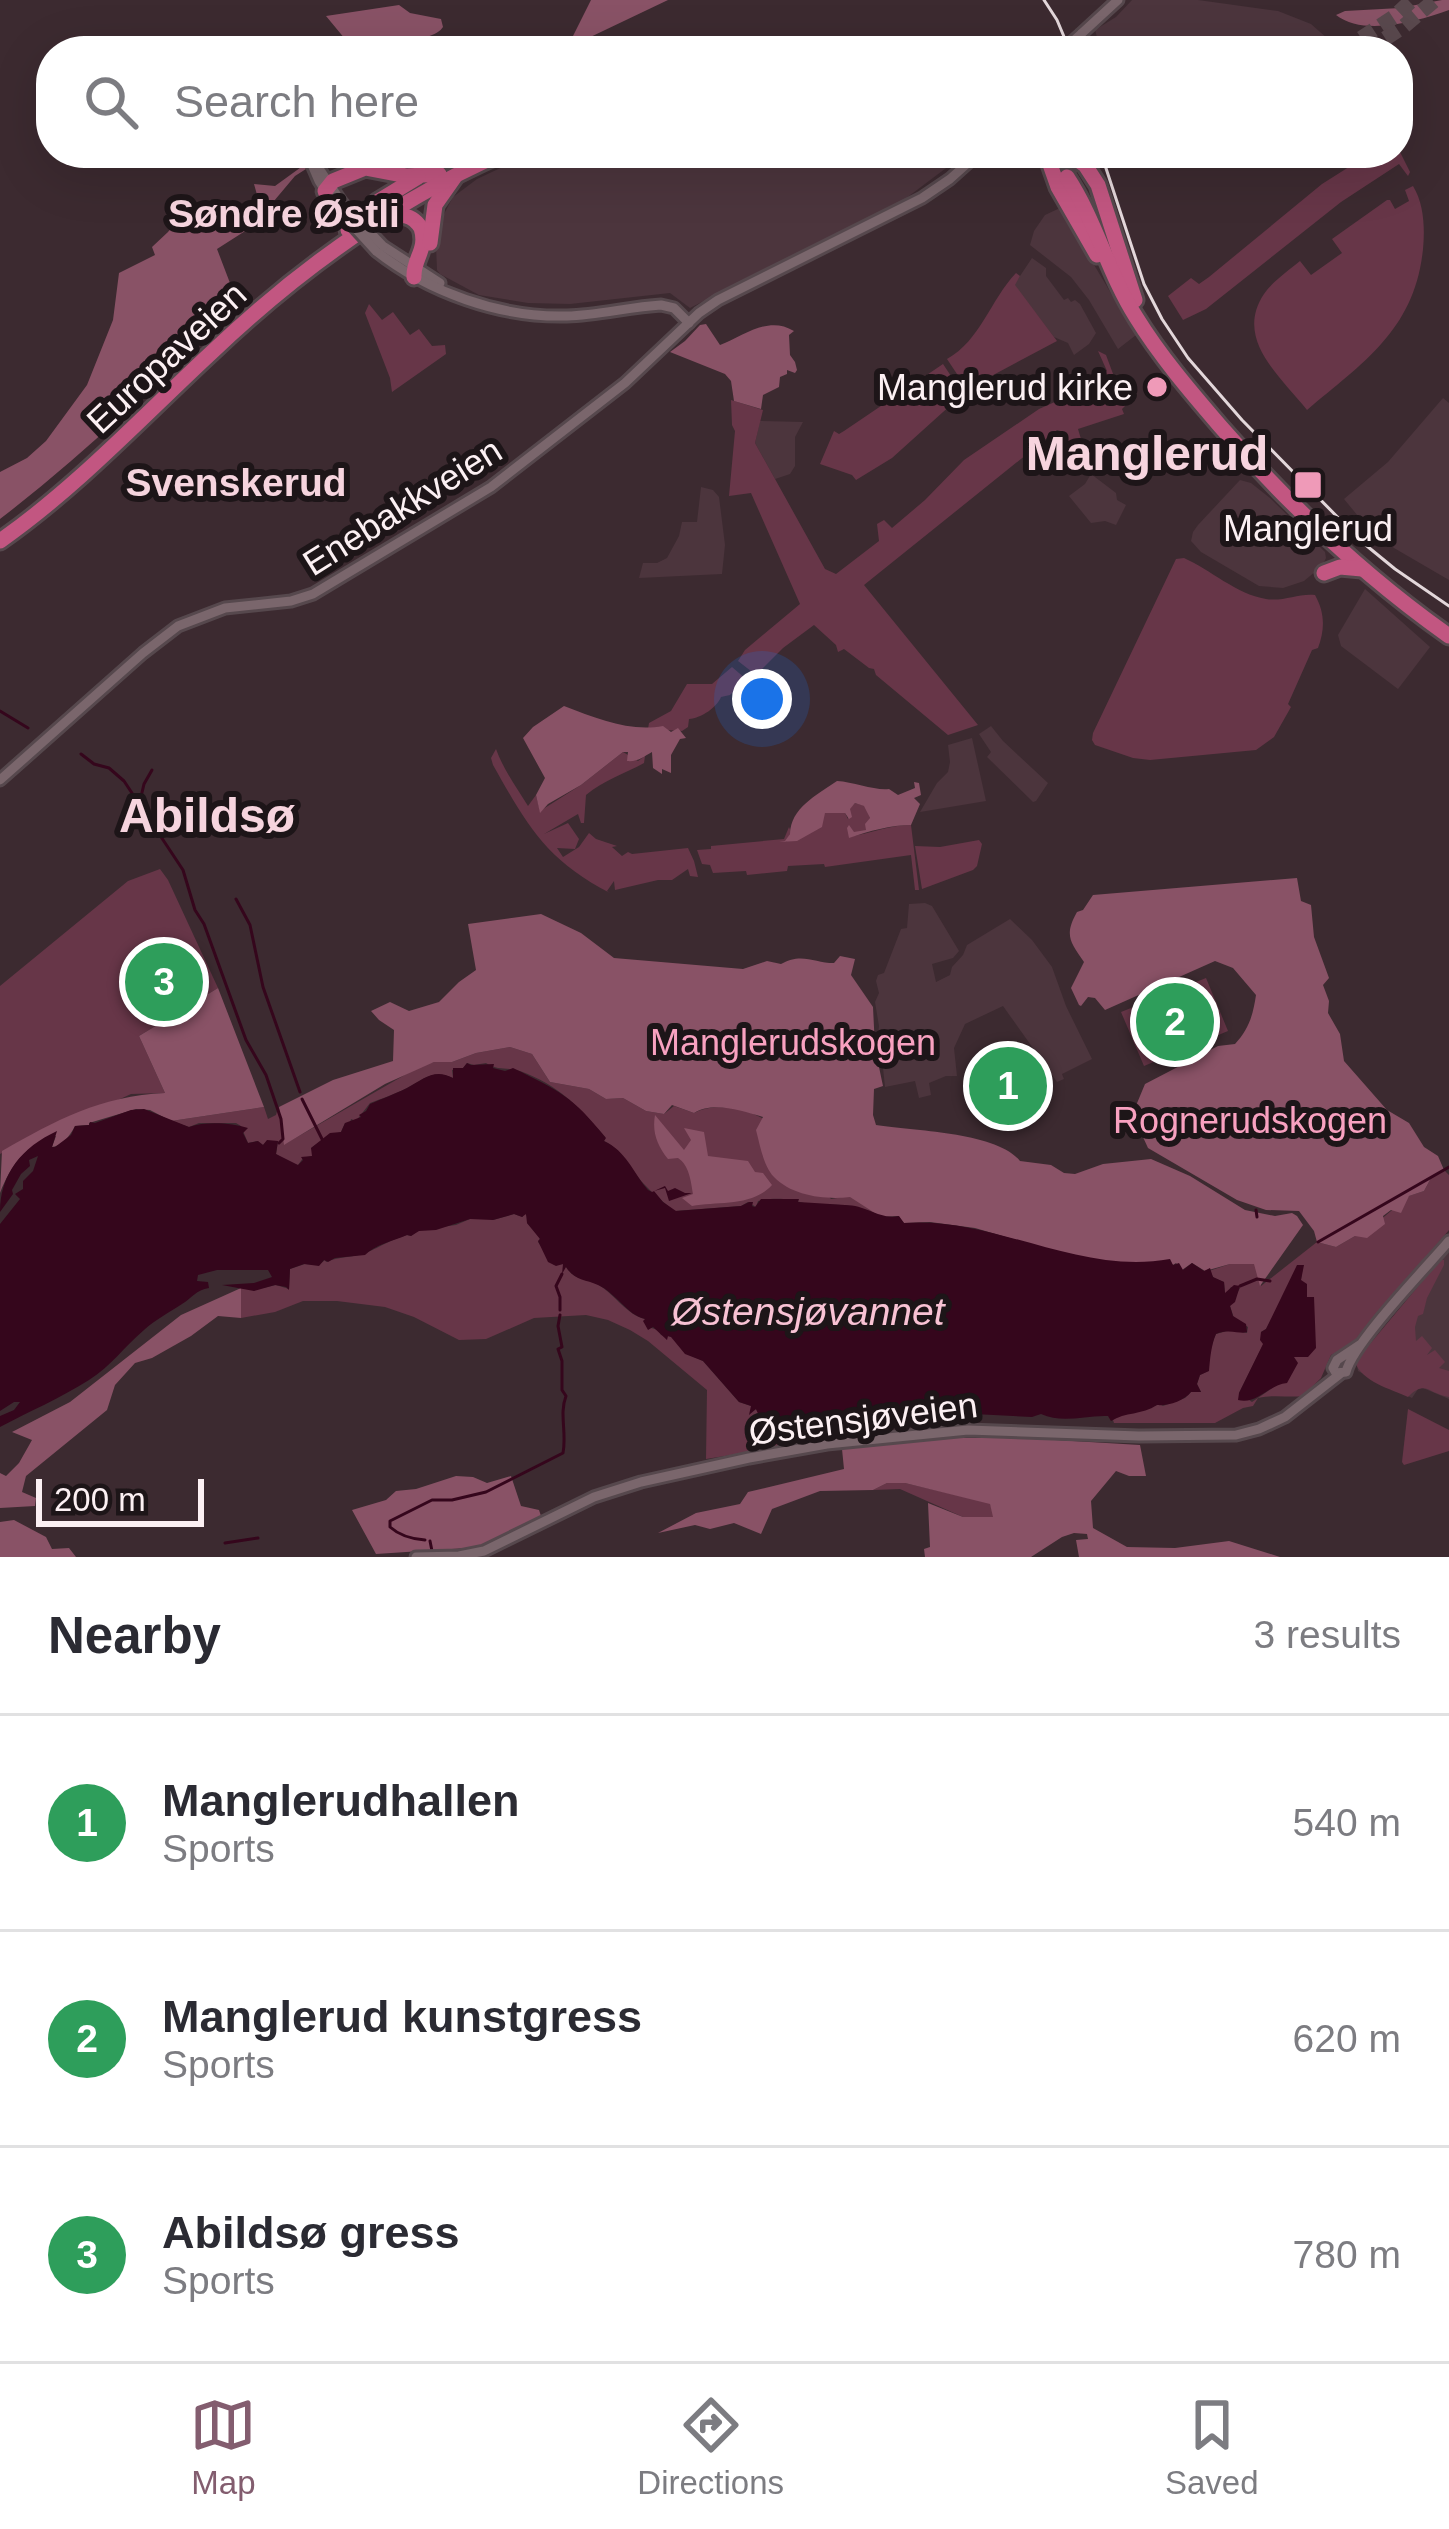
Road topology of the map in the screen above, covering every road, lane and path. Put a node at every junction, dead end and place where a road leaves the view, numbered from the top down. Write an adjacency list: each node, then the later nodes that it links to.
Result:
1 (1118, 0): 2 (main road, bridge)
2 (1079, 36)
3 (317, 168): 12 (main road)
4 (458, 168): 9 (highway, Europaveien)
5 (466, 168): 9 (highway, Europaveien)
6 (961, 168): 17 (main road, Enebakkveien)
7 (1052, 168): 16 (highway)
8 (1087, 168): 16 (highway)
9 (448, 175): 11 (highway); 14 (highway, Europaveien); 15 (highway)
10 (1072, 175): 16 (highway)
11 (421, 176): 12 (highway); 13 (highway)
12 (333, 195): 13 (highway); 15 (main road, bridge)
13 (377, 202): 14 (highway)
14 (355, 230): 15 (highway); 18 (highway, Europaveien); 20 (highway, Europaveien)
15 (416, 272): 17 (main road)
16 (1128, 296): 19 (highway); 22 (highway)
17 (693, 320): 23 (main road, Enebakkveien)
18 (0, 532)
19 (1326, 537): 21 (highway); 21 (highway)
20 (0, 542)
21 (1362, 569): 22 (highway)
22 (1449, 632)
23 (0, 780)
24 (1449, 1241): 25 (main road, Østensjøveien)
25 (416, 1557)

